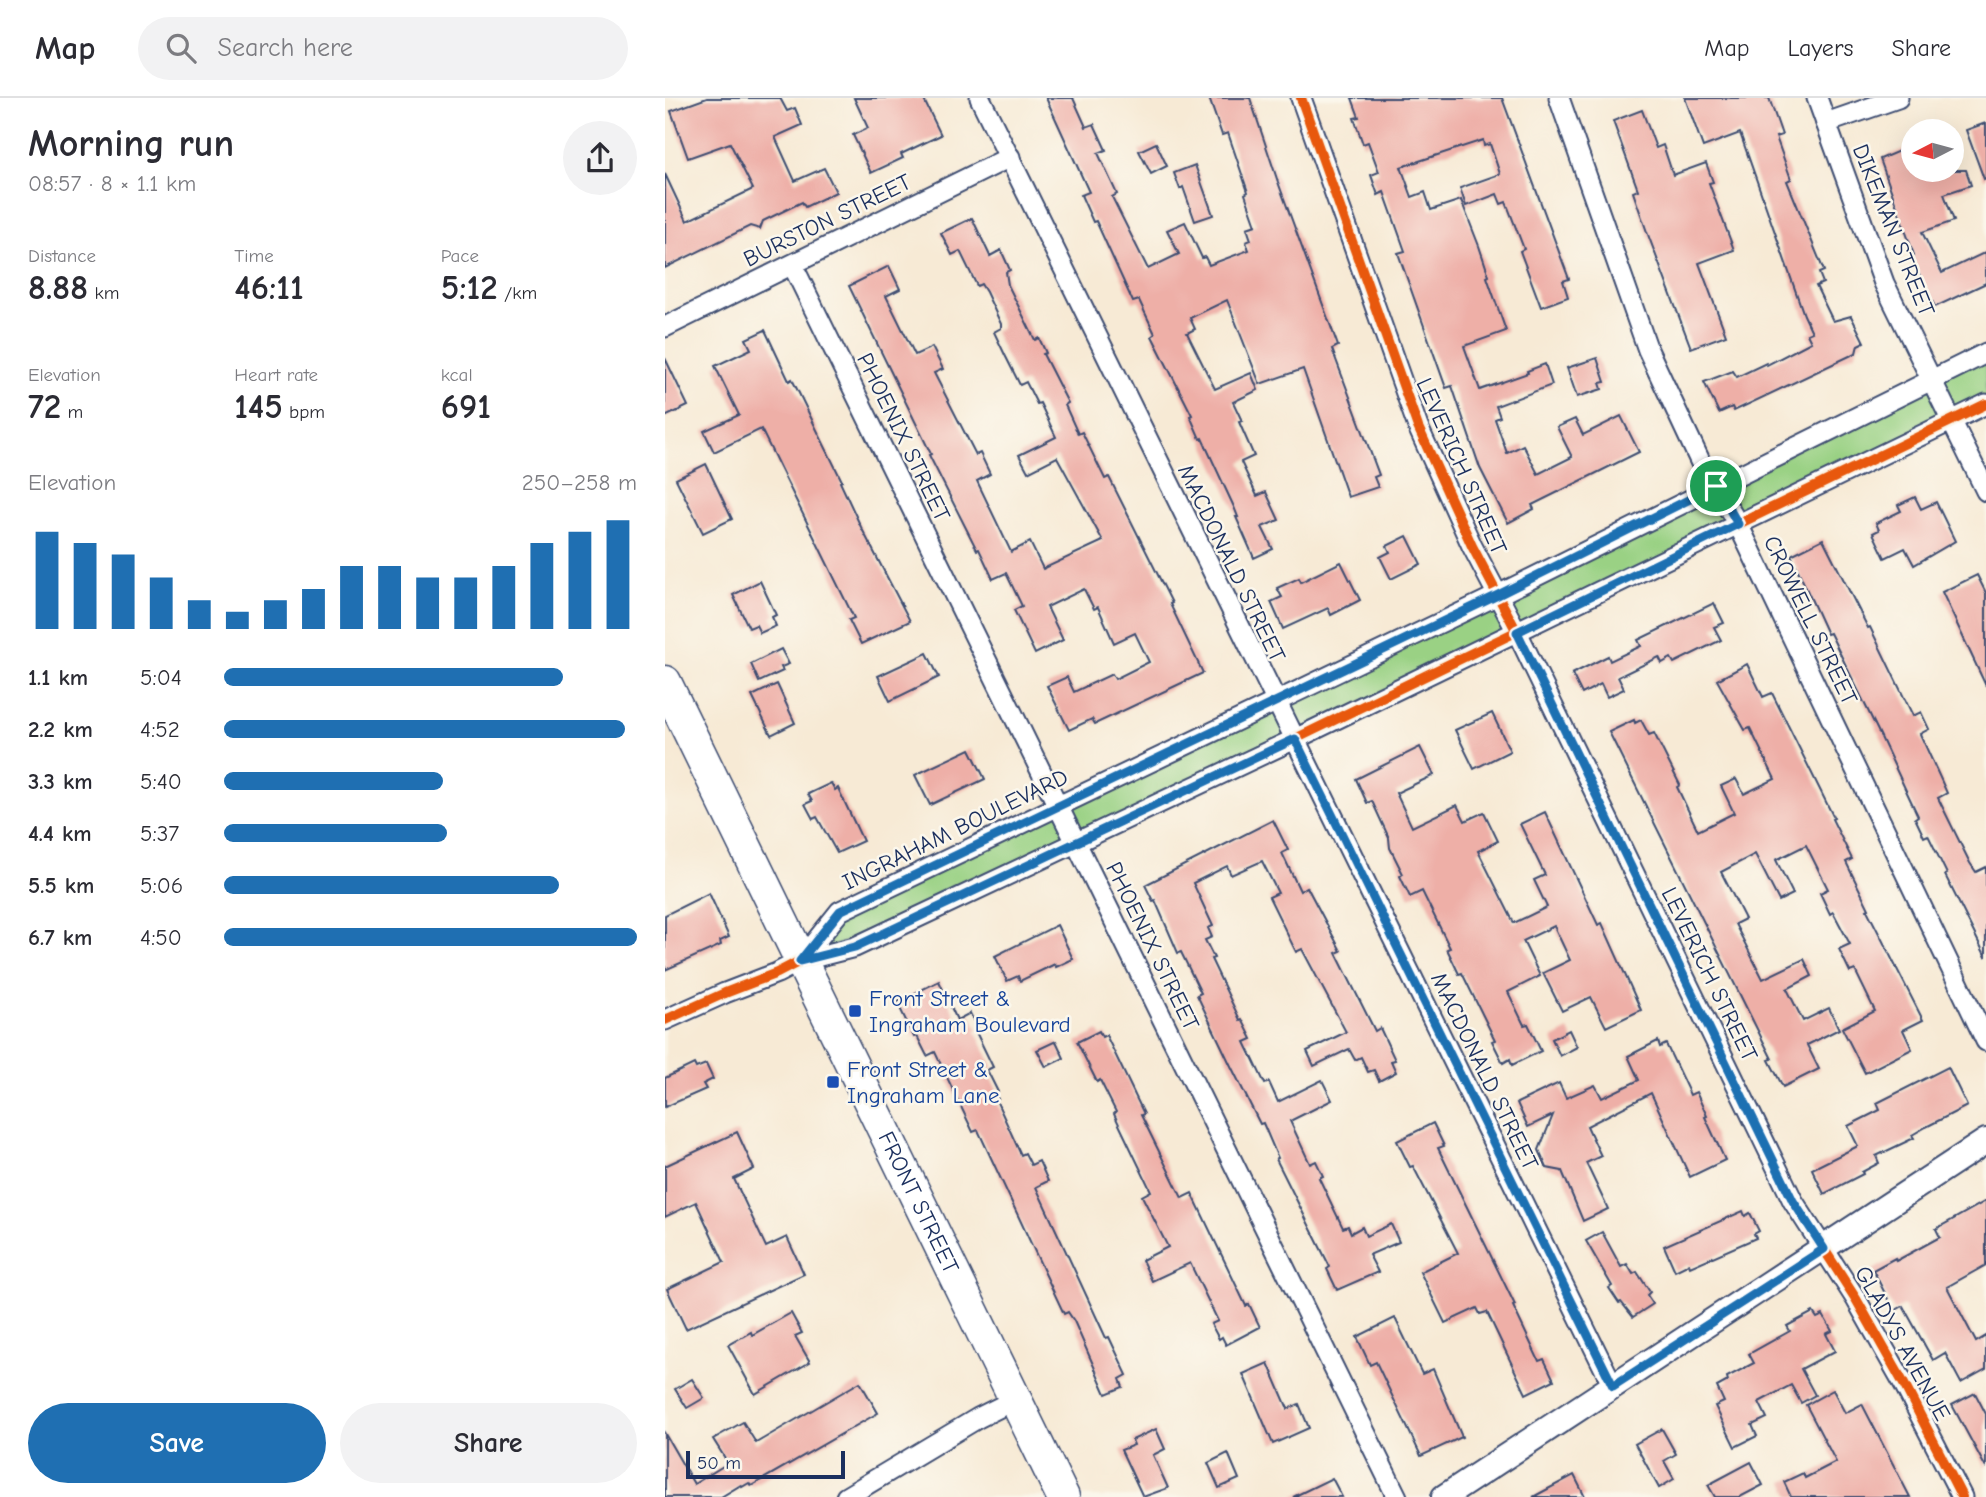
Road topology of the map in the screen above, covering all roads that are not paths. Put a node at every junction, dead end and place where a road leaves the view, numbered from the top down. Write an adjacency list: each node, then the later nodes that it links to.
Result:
1 (980, 98): 7 (street, MACDONALD STREET)
2 (1301, 98): 17 (street, LEVERICH STREET)
3 (1559, 98): 14 (street, CROWELL STREET)
4 (1817, 98): 6 (street, DIKEMAN STREET)
5 (1898, 98): 6 (street)
6 (1826, 123): 11 (street, DIKEMAN STREET)
7 (1010, 157): 8 (street, BURSTON STREET); 20 (street, MACDONALD STREET)
8 (793, 266): 9 (street, BURSTON STREET); 22 (street, PHOENIX STREET)
9 (665, 327)
10 (1986, 353): 11 (street, INGRAHAM BOULEVARD)
11 (1931, 379): 13 (street, DIKEMAN STREET); 14 (street, INGRAHAM BOULEVARD)
12 (1986, 404): 13 (street)
13 (1951, 421): 15 (street, DIKEMAN STREET); 16 (street)
14 (1716, 486): 16 (street, CROWELL STREET); 17 (street, INGRAHAM BOULEVARD)
15 (1986, 491)
16 (1738, 524): 18 (street); 26 (street, CROWELL STREET)
17 (1498, 595): 18 (street, LEVERICH STREET); 20 (street, INGRAHAM BOULEVARD)
18 (1517, 632): 21 (street); 28 (street, LEVERICH STREET)
19 (665, 681): 24 (main road, FRONT STREET)
20 (1276, 701): 21 (street, MACDONALD STREET); 22 (street, INGRAHAM BOULEVARD)
21 (1295, 739): 23 (street); 29 (street, MACDONALD STREET)
22 (1057, 808): 23 (street, PHOENIX STREET); 24 (street, INGRAHAM BOULEVARD)
23 (1076, 844): 24 (street); 33 (street, PHOENIX STREET)
24 (800, 961): 25 (street); 30 (main road, FRONT STREET)
25 (665, 1020)
26 (1986, 1041)
27 (1986, 1141): 28 (street)
28 (1824, 1249): 29 (street); 35 (street, GLADYS AVENUE)
29 (1613, 1386): 34 (street)
30 (1016, 1399): 31 (street); 32 (main road, FRONT STREET)
31 (846, 1497)
32 (1063, 1497)
33 (1397, 1497)
34 (1444, 1497)
35 (1962, 1497)

